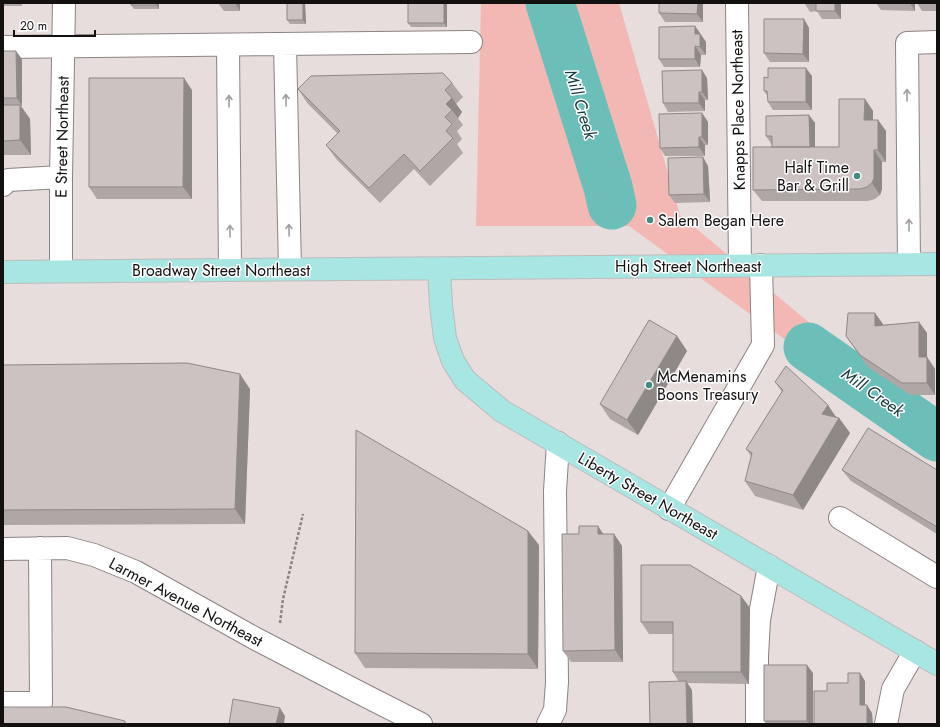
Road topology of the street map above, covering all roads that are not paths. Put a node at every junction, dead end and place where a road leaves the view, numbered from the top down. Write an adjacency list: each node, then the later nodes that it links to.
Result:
1 (64, 3): 8 (street, E Street Northeast)
2 (737, 3): 14 (street, Knapps Place Northeast)
3 (471, 42): 5 (street)
4 (937, 42): 11 (street, one-way to 4)
5 (285, 44): 6 (street); 15 (street, one-way to 5)
6 (228, 45): 8 (street); 17 (street, one-way to 6)
7 (3, 47): 8 (street)
8 (63, 47): 9 (street, E Street Northeast)
9 (61, 177): 10 (street); 18 (street, E Street Northeast)
10 (3, 185)
11 (909, 264): 12 (main road, High Street Northeast); 13 (main road, High Street Northeast)
12 (937, 264)
13 (762, 265): 14 (main road, High Street Northeast); 21 (street)
14 (740, 266): 16 (main road, High Street Northeast)
15 (290, 269): 16 (main road, Broadway Street Northeast); 17 (main road, Broadway Street Northeast)
16 (439, 269): 20 (main road, Liberty Street Northeast)
17 (230, 270): 18 (main road, Broadway Street Northeast)
18 (61, 271): 19 (main road, Broadway Street Northeast)
19 (3, 272)
20 (558, 443): 21 (main road, Liberty Street Northeast); 31 (street)
21 (669, 509): 25 (main road, Liberty Street Northeast)
22 (840, 518): 26 (street)
23 (40, 548): 24 (street, Larmer Avenue Northeast); 29 (street); 30 (street, Larmer Avenue Northeast)
24 (3, 549)
25 (769, 566): 27 (main road, Liberty Street Northeast); 32 (street)
26 (937, 577)
27 (915, 652): 28 (main road, Liberty Street Northeast); 33 (street)
28 (937, 664)
29 (3, 703)
30 (422, 724)
31 (548, 724)
32 (757, 724)
33 (886, 724)

